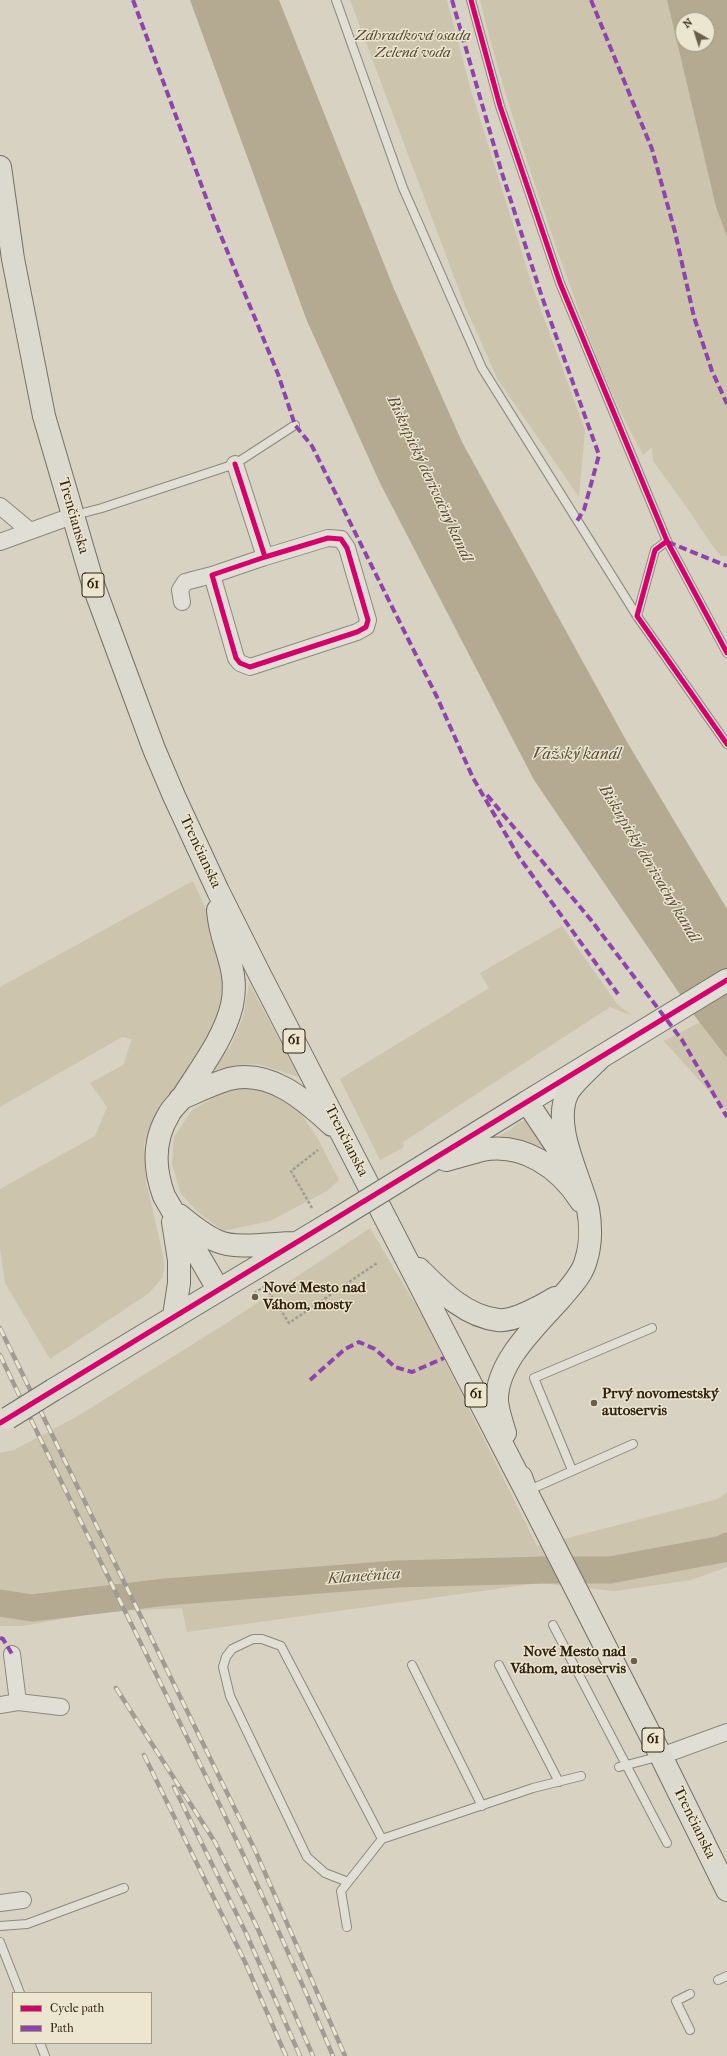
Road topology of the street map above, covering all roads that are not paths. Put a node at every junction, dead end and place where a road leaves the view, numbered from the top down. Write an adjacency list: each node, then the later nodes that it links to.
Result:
1 (336, 0): 14 (lane)
2 (471, 0): 9 (lane)
3 (0, 167): 7 (main road, Trenčianska / 61)
4 (295, 425): 5 (lane)
5 (235, 464): 7 (lane); 11 (street)
6 (0, 506): 8 (street)
7 (72, 516): 8 (street); 17 (main road, Trenčianska / 61)
8 (30, 531): 10 (street)
9 (667, 541): 14 (lane); 15 (lane)
10 (0, 542)
11 (265, 557): 12 (street); 12 (street)
12 (212, 575): 13 (street)
13 (182, 602)
14 (637, 616): 16 (lane)
15 (727, 653)
16 (727, 744)
17 (218, 891): 20 (main road); 22 (main road, Trenčianska / 61)
18 (727, 980): 19 (main road)
19 (599, 1059): 21 (main road); 24 (main road)
20 (180, 1099): 22 (main road); 25 (main road)
21 (527, 1102): 23 (main road); 24 (main road)
22 (343, 1135): 28 (main road, Trenčianska / 61)
23 (423, 1166): 26 (main road); 27 (main road, bridge)
24 (579, 1180): 26 (main road)
25 (170, 1208): 27 (main road); 30 (main road); 31 (main road)
26 (588, 1210): 29 (main road)
27 (297, 1243): 30 (main road)
28 (405, 1255): 29 (main road); 36 (main road, Trenčianska / 61)
29 (569, 1288): 36 (main road)
30 (218, 1289): 31 (main road)
31 (174, 1316): 33 (main road, bridge)
32 (652, 1328): 35 (lane)
33 (4, 1420)
34 (634, 1444): 35 (lane)
35 (572, 1470): 36 (lane)
36 (526, 1491): 45 (main road, Trenčianska / 61)
37 (553, 1624): 46 (lane)
38 (12, 1654): 41 (street)
39 (412, 1665): 49 (lane)
40 (499, 1665): 48 (lane)
41 (18, 1702): 42 (street); 43 (street)
42 (0, 1706)
43 (61, 1706)
44 (727, 1732): 45 (street)
45 (661, 1756): 46 (lane); 54 (main road, Trenčianska / 61)
46 (622, 1766): 51 (lane)
47 (581, 1776): 48 (lane)
48 (559, 1782): 49 (lane)
49 (482, 1806): 50 (lane)
50 (382, 1839): 52 (lane); 52 (lane)
51 (667, 1843)
52 (348, 1882): 58 (lane)
53 (124, 1888): 57 (lane)
54 (727, 1890)
55 (23, 1900): 56 (street)
56 (0, 1903)
57 (0, 1926)
58 (348, 1927)
59 (0, 1942): 62 (lane)
60 (727, 1976): 61 (lane)
61 (718, 1980)
62 (20, 1992)
63 (690, 1994): 64 (lane)
64 (690, 2030)
65 (40, 2044): 66 (lane)
66 (45, 2056)

